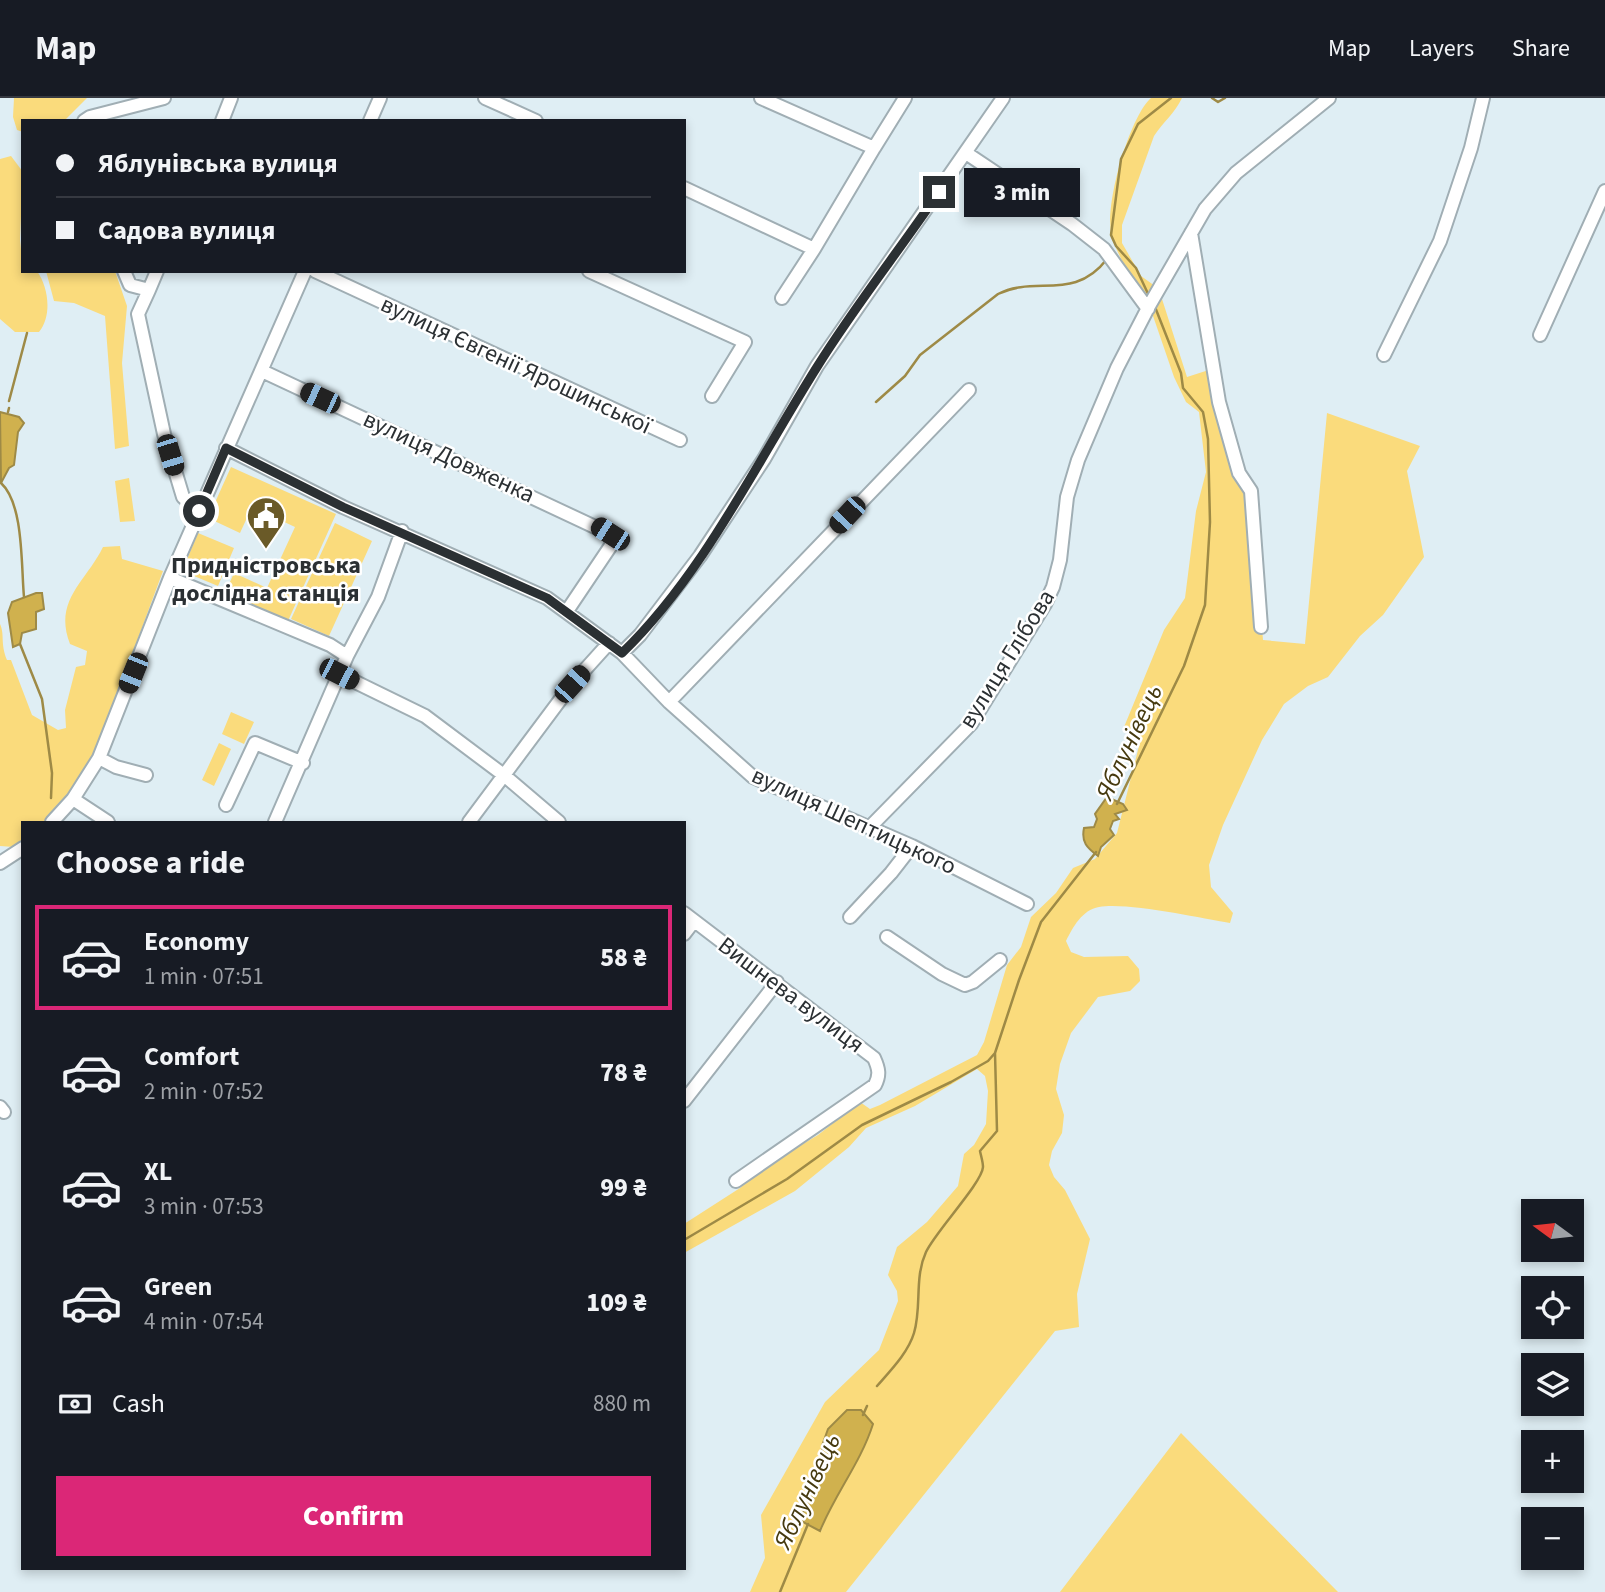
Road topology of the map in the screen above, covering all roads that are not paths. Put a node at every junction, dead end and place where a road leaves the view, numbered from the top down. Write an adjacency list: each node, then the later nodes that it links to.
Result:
1 (164, 98): 10 (street)
2 (231, 98): 11 (street)
3 (380, 98): 12 (street)
4 (485, 98): 13 (street)
5 (761, 98): 14 (street)
6 (905, 98): 14 (street)
7 (1003, 98): 15 (street)
8 (1329, 98): 20 (street)
9 (1483, 98): 31 (street)
10 (87, 119)
11 (223, 119)
12 (371, 119)
13 (532, 119)
14 (874, 148): 21 (street)
15 (966, 153): 19 (street); 43 (street)
16 (686, 189): 21 (street)
17 (1066, 190): 19 (street)
18 (1605, 191): 30 (street)
19 (1053, 211): 29 (street)
20 (1191, 233): 29 (street, вулиця Глібова); 41 (street)
21 (814, 249): 28 (street)
22 (125, 273): 27 (street)
23 (156, 273): 27 (street)
24 (304, 273): 32 (street)
25 (319, 273): 35 (street, вулиця Євгенії Ярошинської)
26 (593, 273): 34 (street)
27 (149, 290): 37 (street)
28 (782, 298)
29 (1148, 308): 58 (street, вулиця Глібова)
30 (1540, 335)
31 (1384, 355)
32 (262, 370): 36 (street); 40 (street, вулиця Довженка)
33 (969, 390): 46 (street)
34 (712, 396)
35 (680, 440)
36 (226, 448): 37 (street); 38 (street, вулиця Шептицького)
37 (199, 511): 39 (street)
38 (401, 531): 40 (street, вулиця Шептицького); 44 (street)
39 (170, 578): 44 (street); 47 (street)
40 (566, 611): 42 (street, вулиця Шептицького)
41 (1261, 627)
42 (609, 643): 43 (street, вулиця Шептицького); 50 (street)
43 (622, 653): 46 (street, вулиця Шептицького)
44 (347, 656): 45 (street)
45 (339, 674): 48 (street); 50 (street)
46 (669, 702): 58 (street, вулиця Шептицького)
47 (99, 758): 49 (street); 51 (street)
48 (303, 763): 52 (street); 55 (street)
49 (146, 775)
50 (505, 776): 56 (street); 57 (street)
51 (74, 799): 53 (street); 54 (street)
52 (226, 805)
53 (53, 821)
54 (107, 821)
55 (275, 821)
56 (470, 821)
57 (558, 821)
58 (870, 827): 59 (street, вулиця Шептицького)
59 (912, 846): 62 (street, вулиця Шептицького); 63 (street)
60 (21, 849): 61 (street)
61 (0, 863)
62 (1027, 904)
63 (850, 916)
64 (689, 917): 67 (street, Вишнева вулиця)
65 (887, 937): 66 (street)
66 (1000, 960)
67 (777, 982): 68 (street); 69 (street, Вишнева вулиця)
68 (686, 1098)
69 (736, 1181)

